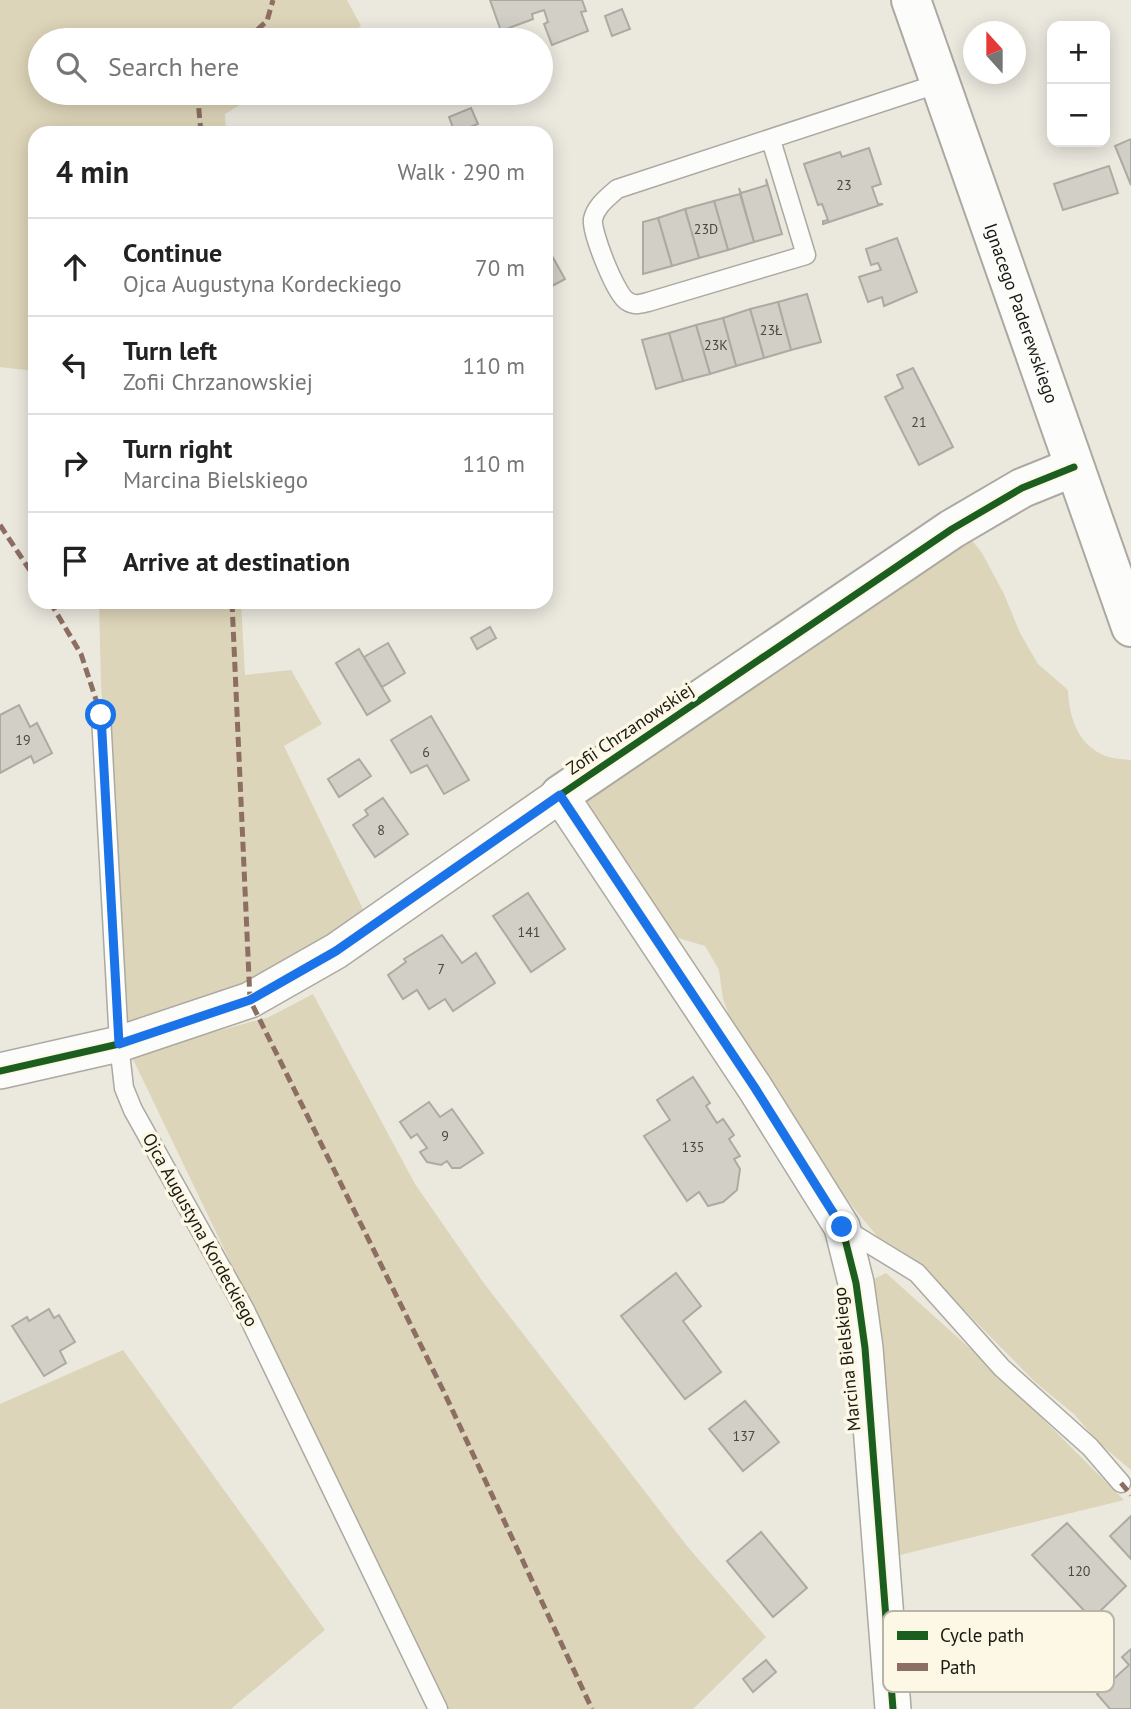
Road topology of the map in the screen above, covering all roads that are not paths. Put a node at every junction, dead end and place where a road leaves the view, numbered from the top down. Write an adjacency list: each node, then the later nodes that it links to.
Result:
1 (911, 0): 2 (street, Ignacego Paderewskiego)
2 (940, 83): 3 (lane); 4 (street, Ignacego Paderewskiego)
3 (771, 139): 3 (lane)
4 (1074, 467): 5 (street, Ignacego Paderewskiego); 7 (street, Zofii Chrzanowskiej)
5 (1131, 627)
6 (101, 715): 8 (lane, Ojca Augustyna Kordeckiego)
7 (560, 795): 8 (street, Zofii Chrzanowskiej); 10 (street, Marcina Bielskiego)
8 (119, 1044): 9 (street, Zofii Chrzanowskiej); 13 (lane, Ojca Augustyna Kordeckiego)
9 (0, 1070)
10 (842, 1227): 11 (lane); 12 (street, Marcina Bielskiego)
11 (1121, 1483)
12 (885, 1611)
13 (438, 1709)

